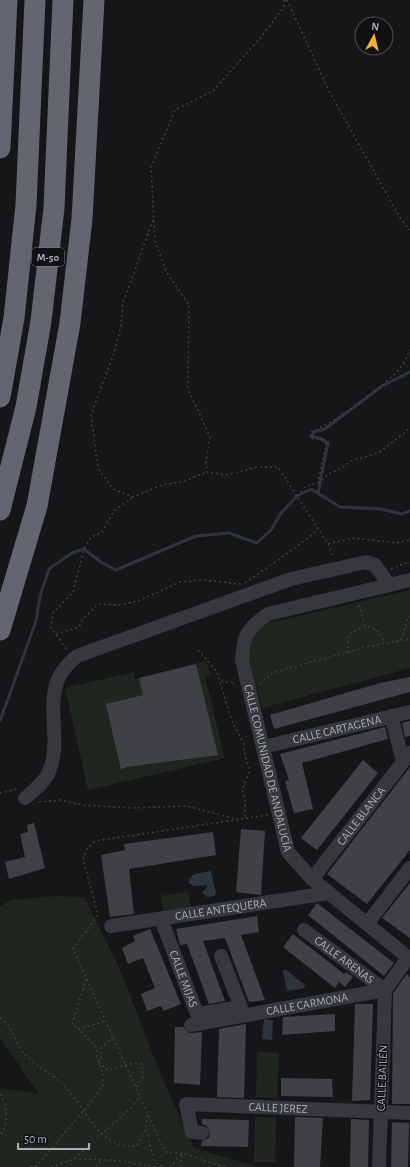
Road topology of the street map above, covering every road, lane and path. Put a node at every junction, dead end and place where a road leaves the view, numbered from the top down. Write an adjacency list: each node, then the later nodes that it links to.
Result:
1 (7, 0): 6 (highway)
2 (35, 0): 10 (highway, M-50)
3 (63, 0): 17 (highway, M-50)
4 (94, 0): 11 (highway)
5 (286, 0): 7 (path); 8 (path)
6 (0, 148)
7 (154, 220): 13 (path); 16 (path)
8 (410, 230)
9 (410, 350): 14 (path)
10 (0, 397)
11 (55, 413): 27 (highway); 30 (highway)
12 (410, 428): 14 (path)
13 (207, 472): 15 (path); 16 (path)
14 (318, 482): 15 (path)
15 (297, 496): 18 (path)
16 (133, 497): 31 (path)
17 (0, 510)
18 (318, 530): 20 (path); 31 (path)
19 (410, 540): 20 (path)
20 (328, 544): 22 (path)
21 (410, 563): 23 (path)
22 (332, 570): 23 (street); 37 (street)
23 (379, 571): 25 (street)
24 (410, 580): 25 (street)
25 (389, 585): 26 (street)
26 (356, 593): 29 (path); 38 (street, CALLE COMUNIDAD DE ANDALUCÍA)
27 (0, 597)
28 (410, 616): 33 (path)
29 (364, 626): 34 (path); 36 (path)
30 (0, 630)
31 (56, 634): 37 (path)
32 (410, 639): 33 (path)
33 (402, 640): 34 (path)
34 (386, 643): 36 (path)
35 (198, 650): 39 (path)
36 (347, 653): 40 (path)
37 (74, 659): 46 (street)
38 (246, 679): 39 (path); 40 (street, CALLE COMUNIDAD DE ANDALUCÍA)
39 (221, 681): 48 (path)
40 (250, 693): 43 (street, CALLE COMUNIDAD DE ANDALUCÍA)
41 (410, 712): 42 (street, CALLE CARTAGENA)
42 (391, 716): 43 (street, CALLE CARTAGENA); 44 (street)
43 (263, 747): 47 (street, CALLE COMUNIDAD DE ANDALUCÍA)
44 (407, 757): 51 (street, CALLE BLANCA)
45 (0, 793): 46 (path)
46 (25, 798): 49 (path)
47 (278, 813): 48 (path); 51 (street, CALLE COMUNIDAD DE ANDALUCÍA)
48 (245, 819): 49 (path)
49 (238, 820): 59 (path)
50 (410, 868): 54 (street)
51 (312, 879): 52 (street, CALLE COMUNIDAD DE ANDALUCÍA)
52 (329, 893): 53 (street, CALLE ANTEQUERA); 54 (street, CALLE COMUNIDAD DE ANDALUCÍA)
53 (161, 919): 55 (street, CALLE ANTEQUERA); 57 (street, CALLE MIJAS)
54 (367, 924): 58 (street, CALLE COMUNIDAD DE ANDALUCÍA)
55 (111, 926)
56 (304, 930): 60 (street, CALLE ARENAS)
57 (221, 956)
58 (409, 959): 60 (street)
59 (86, 979): 62 (path); 64 (path)
60 (385, 990): 63 (street, CALLE CARMONA); 72 (street, CALLE BAILÉN)
61 (0, 1018): 71 (path)
62 (106, 1021): 64 (path); 65 (path)
63 (191, 1025)
64 (78, 1029): 66 (path)
65 (113, 1037): 66 (path); 67 (path)
66 (100, 1064): 67 (path); 71 (path)
67 (125, 1065): 68 (path); 68 (path)
68 (136, 1088): 70 (path)
69 (0, 1094): 78 (path)
70 (140, 1096): 73 (path); 76 (path)
71 (83, 1112): 76 (path); 83 (path)
72 (380, 1112): 74 (street, CALLE JEREZ); 77 (street, CALLE JEREZ); 91 (street, CALLE BAILÉN)
73 (147, 1113): 75 (path); 79 (path)
74 (410, 1113)
75 (146, 1128): 76 (path); 87 (path)
76 (102, 1133): 80 (path)
77 (202, 1133)
78 (0, 1136)
79 (182, 1153): 88 (path); 89 (path); 90 (path)
80 (74, 1159): 81 (path); 84 (path)
81 (102, 1159): 85 (path); 86 (path)
82 (30, 1167): 83 (path)
83 (37, 1167)
84 (51, 1167)
85 (96, 1167)
86 (158, 1167)
87 (165, 1167)
88 (170, 1167)
89 (181, 1167)
90 (225, 1167)
91 (379, 1167)

